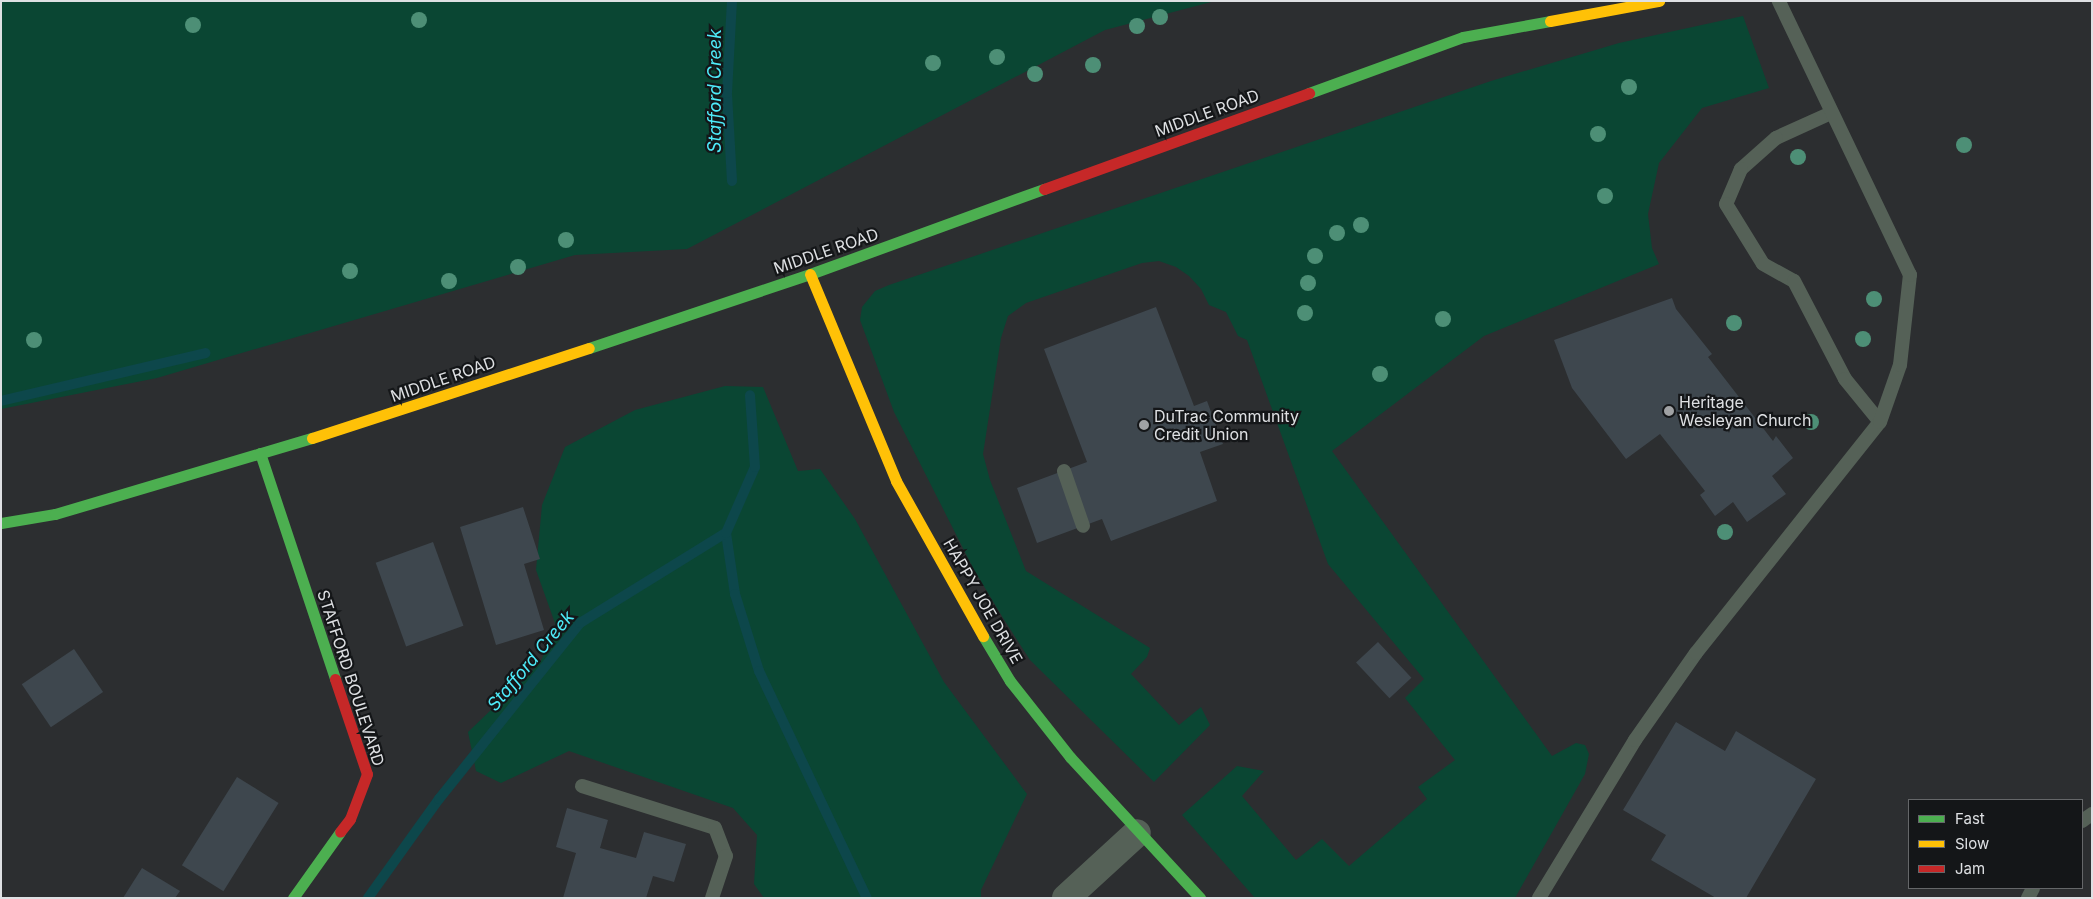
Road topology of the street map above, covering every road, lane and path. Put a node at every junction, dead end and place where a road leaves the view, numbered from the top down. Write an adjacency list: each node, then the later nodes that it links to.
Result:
1 (1658, 1): 4 (main road, MIDDLE ROAD)
2 (1779, 1): 3 (lane)
3 (1831, 113): 5 (lane); 5 (lane)
4 (810, 274): 6 (main road, MIDDLE ROAD); 11 (main road, HAPPY JOE DRIVE)
5 (1880, 422): 16 (lane)
6 (260, 453): 8 (main road, MIDDLE ROAD); 12 (main road, STAFFORD BOULEVARD)
7 (1064, 470): 9 (lane)
8 (1, 523)
9 (1083, 526)
10 (582, 786): 13 (lane)
11 (1137, 833): 14 (street); 15 (main road, HAPPY JOE DRIVE)
12 (293, 898)
13 (712, 898)
14 (1066, 898)
15 (1200, 898)
16 (1539, 898)

